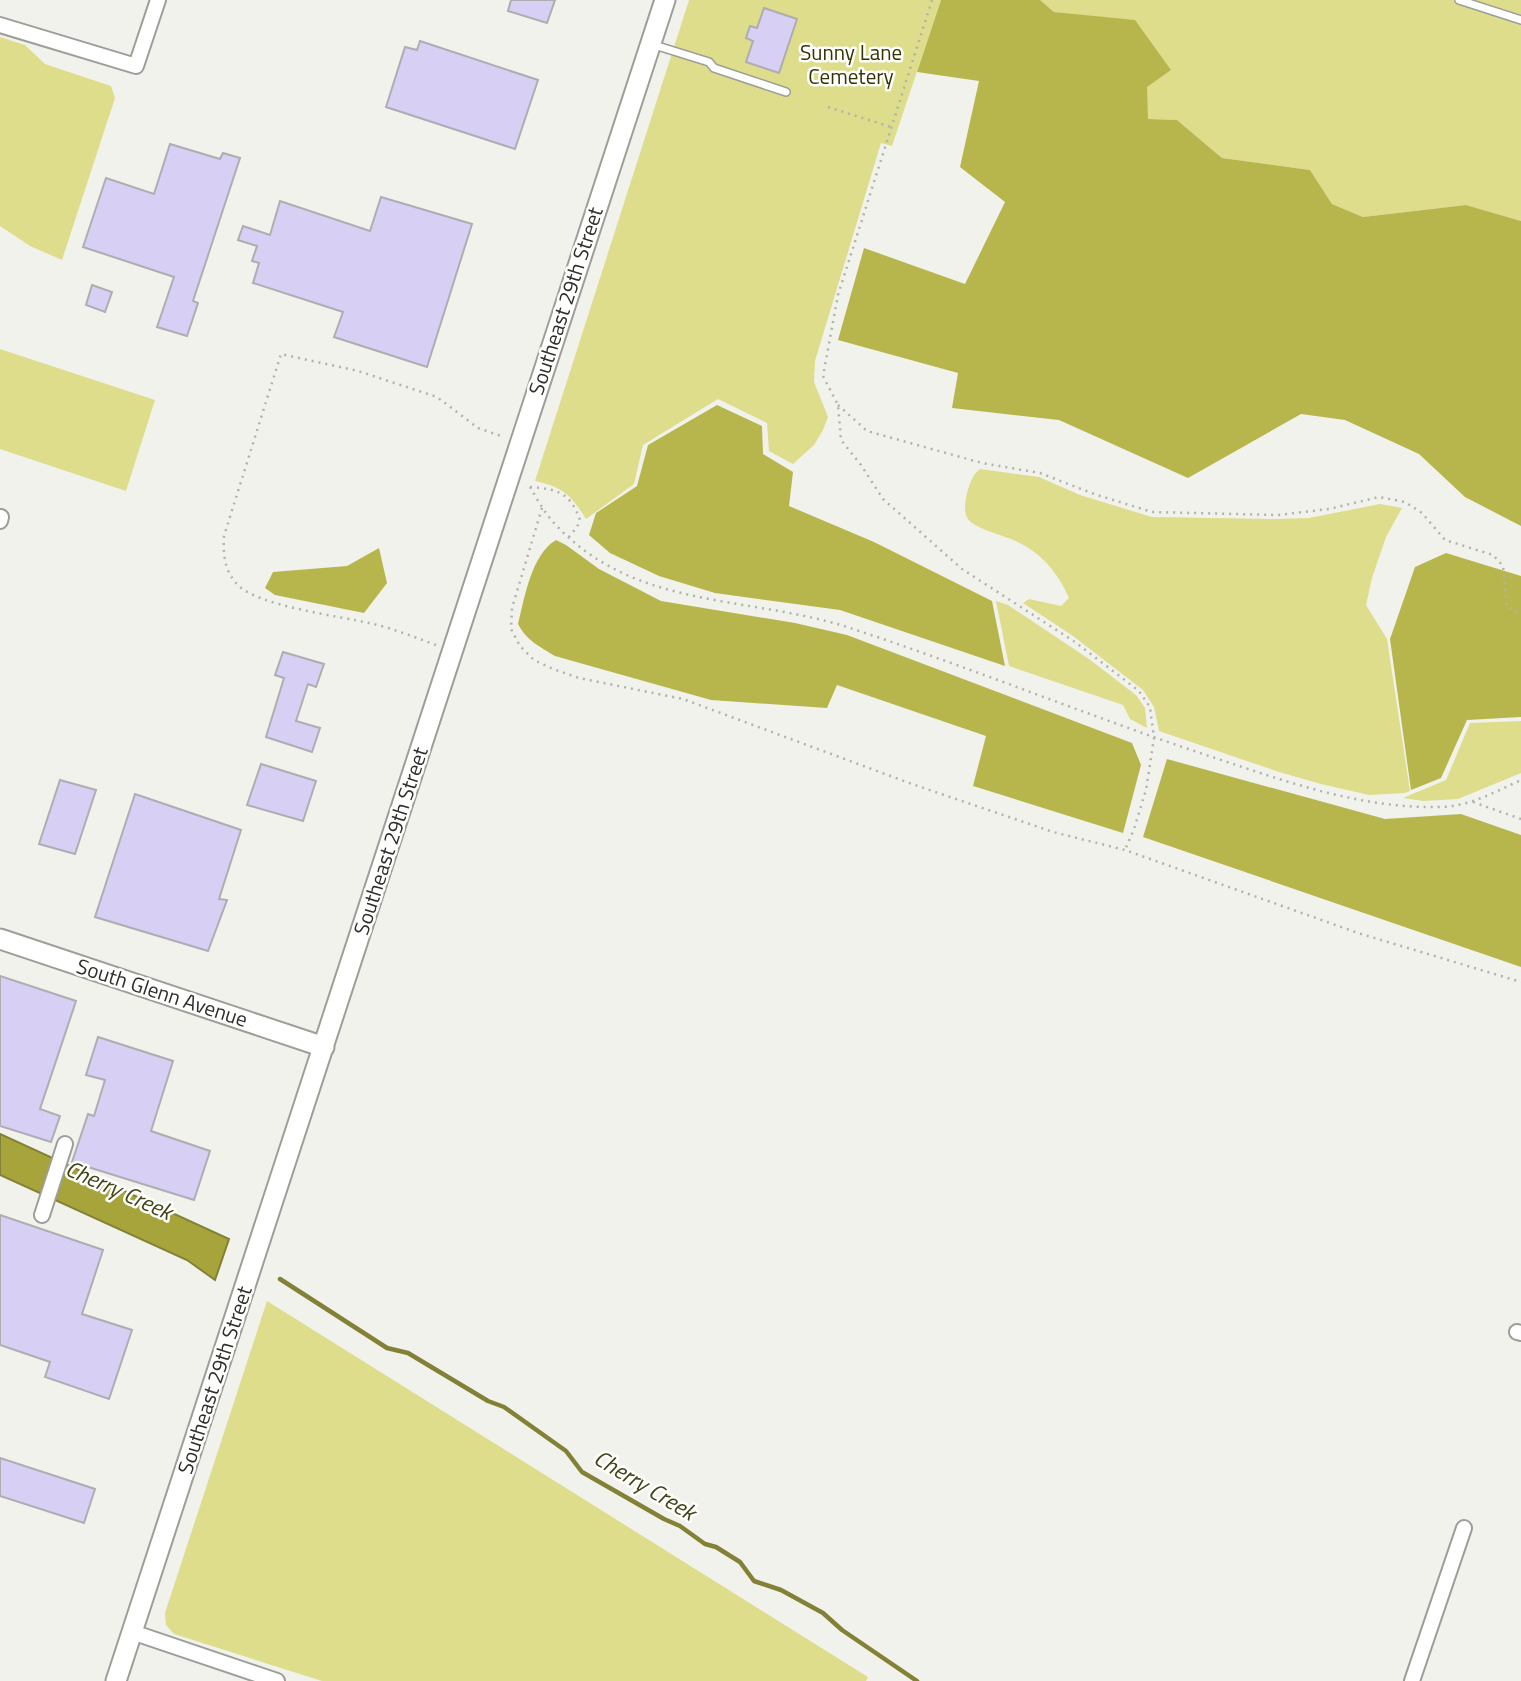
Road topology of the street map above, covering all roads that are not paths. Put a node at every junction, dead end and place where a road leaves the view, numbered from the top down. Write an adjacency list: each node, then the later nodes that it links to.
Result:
1 (158, 0): 5 (street)
2 (665, 0): 6 (main road, Southeast 29th Street)
3 (1462, 0): 4 (lane)
4 (1521, 20)
5 (0, 25)
6 (651, 43): 7 (lane); 9 (main road, Southeast 29th Street)
7 (786, 92)
8 (0, 939): 9 (main road, South Glenn Avenue)
9 (324, 1047): 13 (main road, Southeast 29th Street)
10 (65, 1144): 11 (street)
11 (42, 1215)
12 (1464, 1528): 16 (street)
13 (132, 1632): 14 (main road, Southeast 29th Street); 15 (street)
14 (116, 1681)
15 (276, 1681)
16 (1412, 1681)

